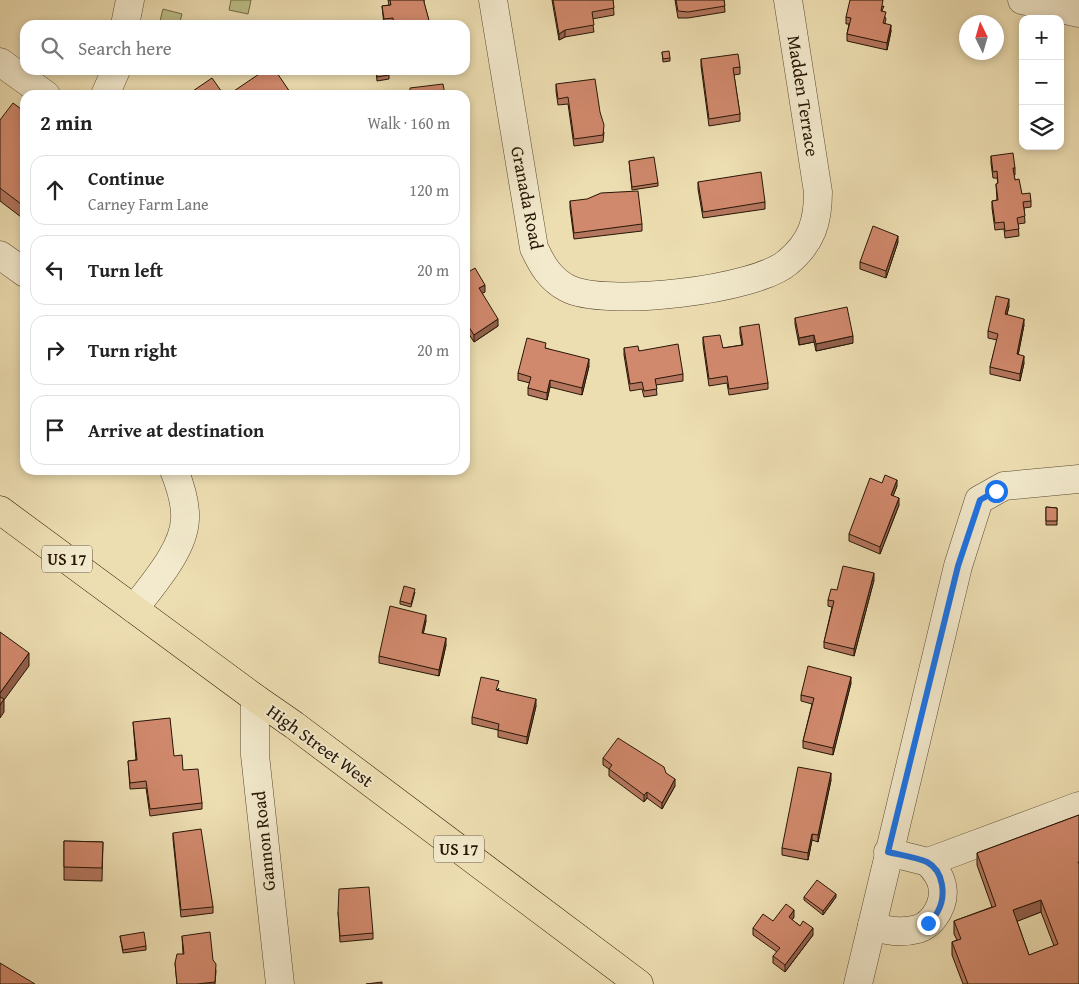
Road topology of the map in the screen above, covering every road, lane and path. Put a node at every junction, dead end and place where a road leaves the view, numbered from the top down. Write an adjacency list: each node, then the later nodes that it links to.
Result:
1 (130, 0): 6 (street)
2 (493, 0): 11 (street, Granada Road)
3 (788, 0): 11 (street, Madden Terrace)
4 (1022, 0): 5 (street)
5 (1079, 13)
6 (126, 20)
7 (0, 62): 9 (street)
8 (114, 75): 10 (street)
9 (39, 90)
10 (107, 90)
11 (818, 192)
12 (0, 255): 13 (street)
13 (20, 269)
14 (176, 475): 17 (street)
15 (1079, 479): 20 (street)
16 (0, 511): 17 (main road, High Street West / US 17)
17 (134, 609): 18 (main road, High Street West / US 17)
18 (254, 698): 23 (main road, High Street West / US 17); 24 (street, Gannon Road)
19 (1079, 806): 21 (street)
20 (888, 852): 21 (street); 22 (street)
21 (928, 862): 22 (street)
22 (872, 926): 25 (street)
23 (630, 981)
24 (280, 984)
25 (858, 984)

